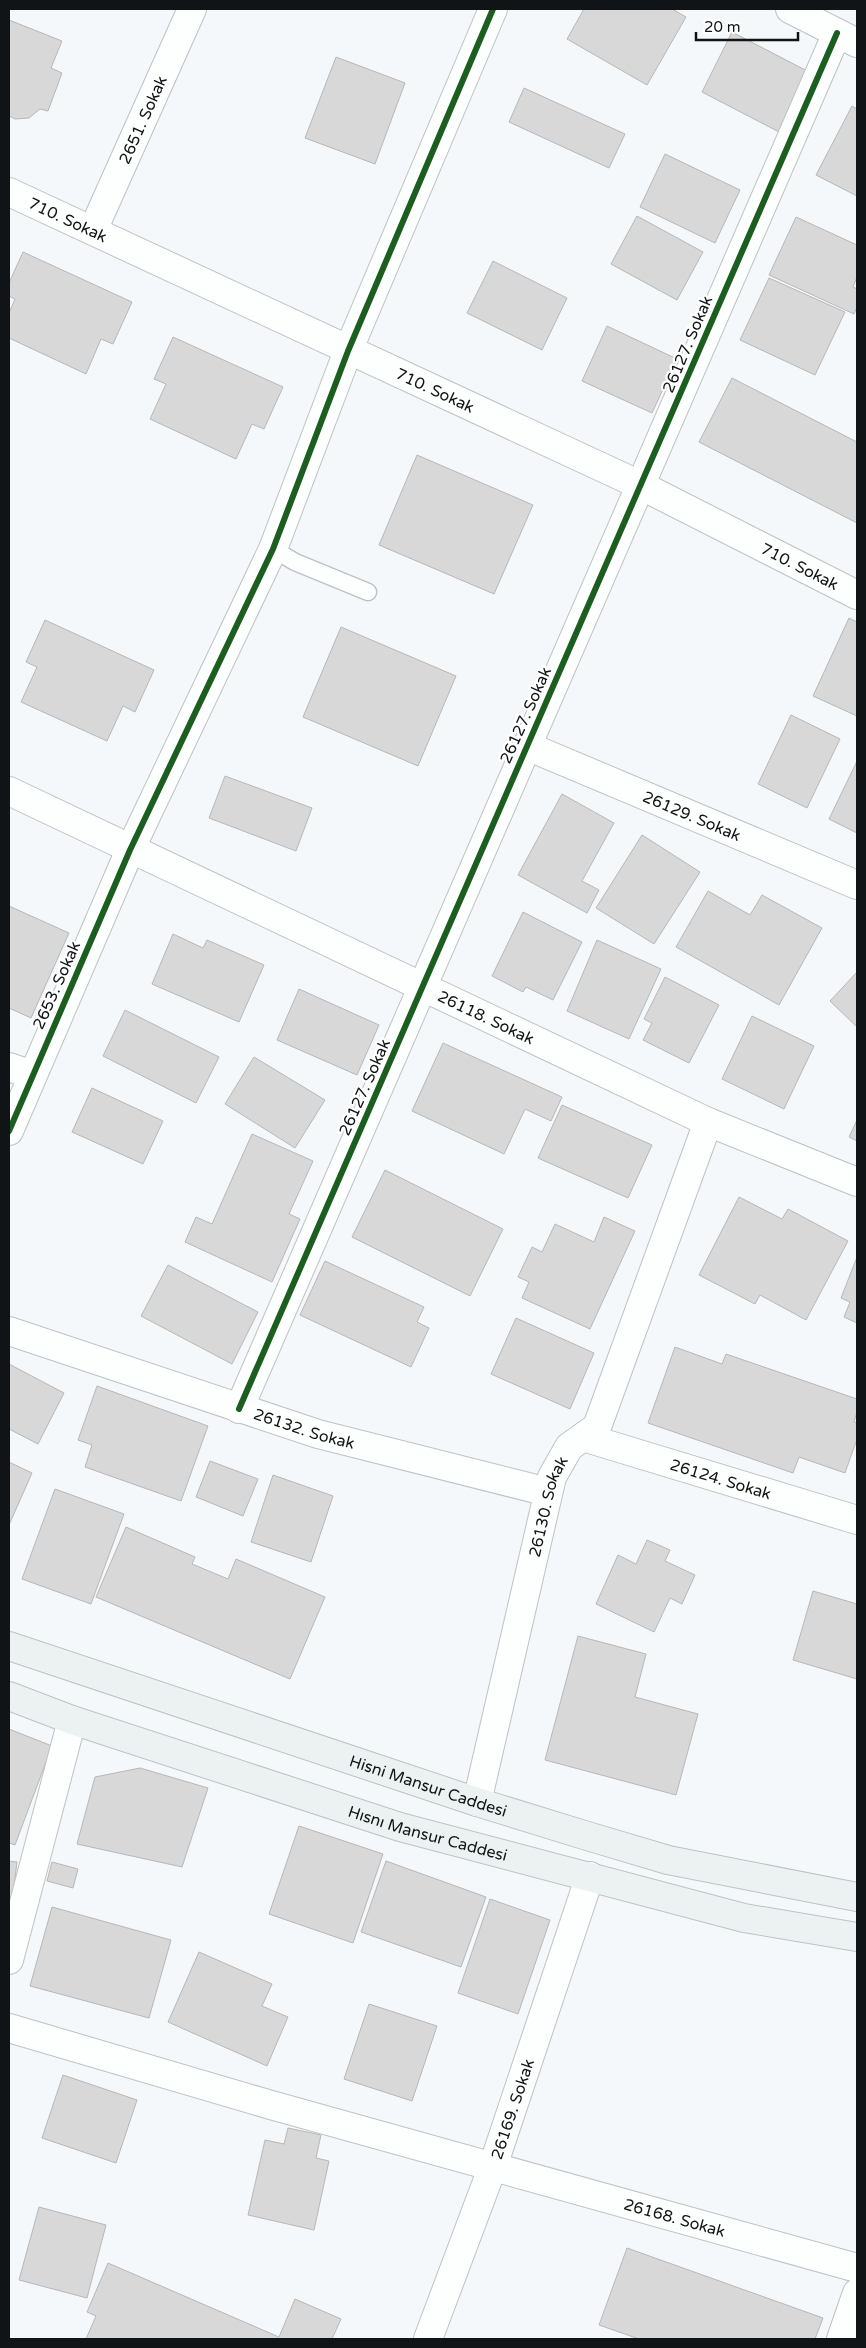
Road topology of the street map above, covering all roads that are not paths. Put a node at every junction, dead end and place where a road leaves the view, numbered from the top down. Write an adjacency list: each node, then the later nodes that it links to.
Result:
1 (192, 9): 6 (street, 2651. Sokak)
2 (493, 9): 7 (street, 2653. Sokak)
3 (790, 9): 4 (street)
4 (847, 38): 8 (street, 26127. Sokak)
5 (9, 192): 6 (street, 710. Sokak)
6 (92, 230): 7 (street, 710. Sokak)
7 (348, 351): 8 (street, 710. Sokak); 9 (street, 2653. Sokak)
8 (640, 485): 11 (street, 710. Sokak); 12 (street, 26127. Sokak)
9 (273, 549): 10 (lane); 14 (street, 2653. Sokak)
10 (368, 592)
11 (857, 595)
12 (527, 746): 15 (street, 26129. Sokak); 16 (street, 26127. Sokak)
13 (9, 791): 14 (street, 26118. Sokak)
14 (130, 850): 16 (street, 26118. Sokak); 17 (street, 2653. Sokak)
15 (857, 884)
16 (422, 987): 18 (street, 26118. Sokak); 22 (street, 26127. Sokak)
17 (20, 1071): 19 (street, 2653. Sokak)
18 (708, 1122): 20 (street, 26118. Sokak); 23 (street, 26130. Sokak)
19 (9, 1131)
20 (857, 1182)
21 (9, 1331): 22 (street, 26132. Sokak)
22 (238, 1409): 24 (street, 26132. Sokak)
23 (583, 1437): 24 (street, 26130. Sokak); 25 (street, 26124. Sokak)
24 (548, 1492): 29 (street, 26130. Sokak)
25 (857, 1520)
26 (9, 1646): 29 (main road, Hisni Mansur Caddesi)
27 (9, 1696): 28 (main road, Hısnı Mansur Caddesi)
28 (72, 1720): 30 (main road, Hısnı Mansur Caddesi); 33 (street)
29 (478, 1802): 31 (main road, Hisni Mansur Caddesi)
30 (590, 1876): 32 (main road, Hısnı Mansur Caddesi); 35 (street, 26169. Sokak)
31 (857, 1897)
32 (857, 1937)
33 (9, 1960)
34 (9, 2028): 35 (street, 26168. Sokak)
35 (493, 2166): 36 (street, 26168. Sokak); 38 (street, 26169. Sokak)
36 (857, 2268)
37 (857, 2293): 39 (street)
38 (428, 2339)
39 (841, 2339)

